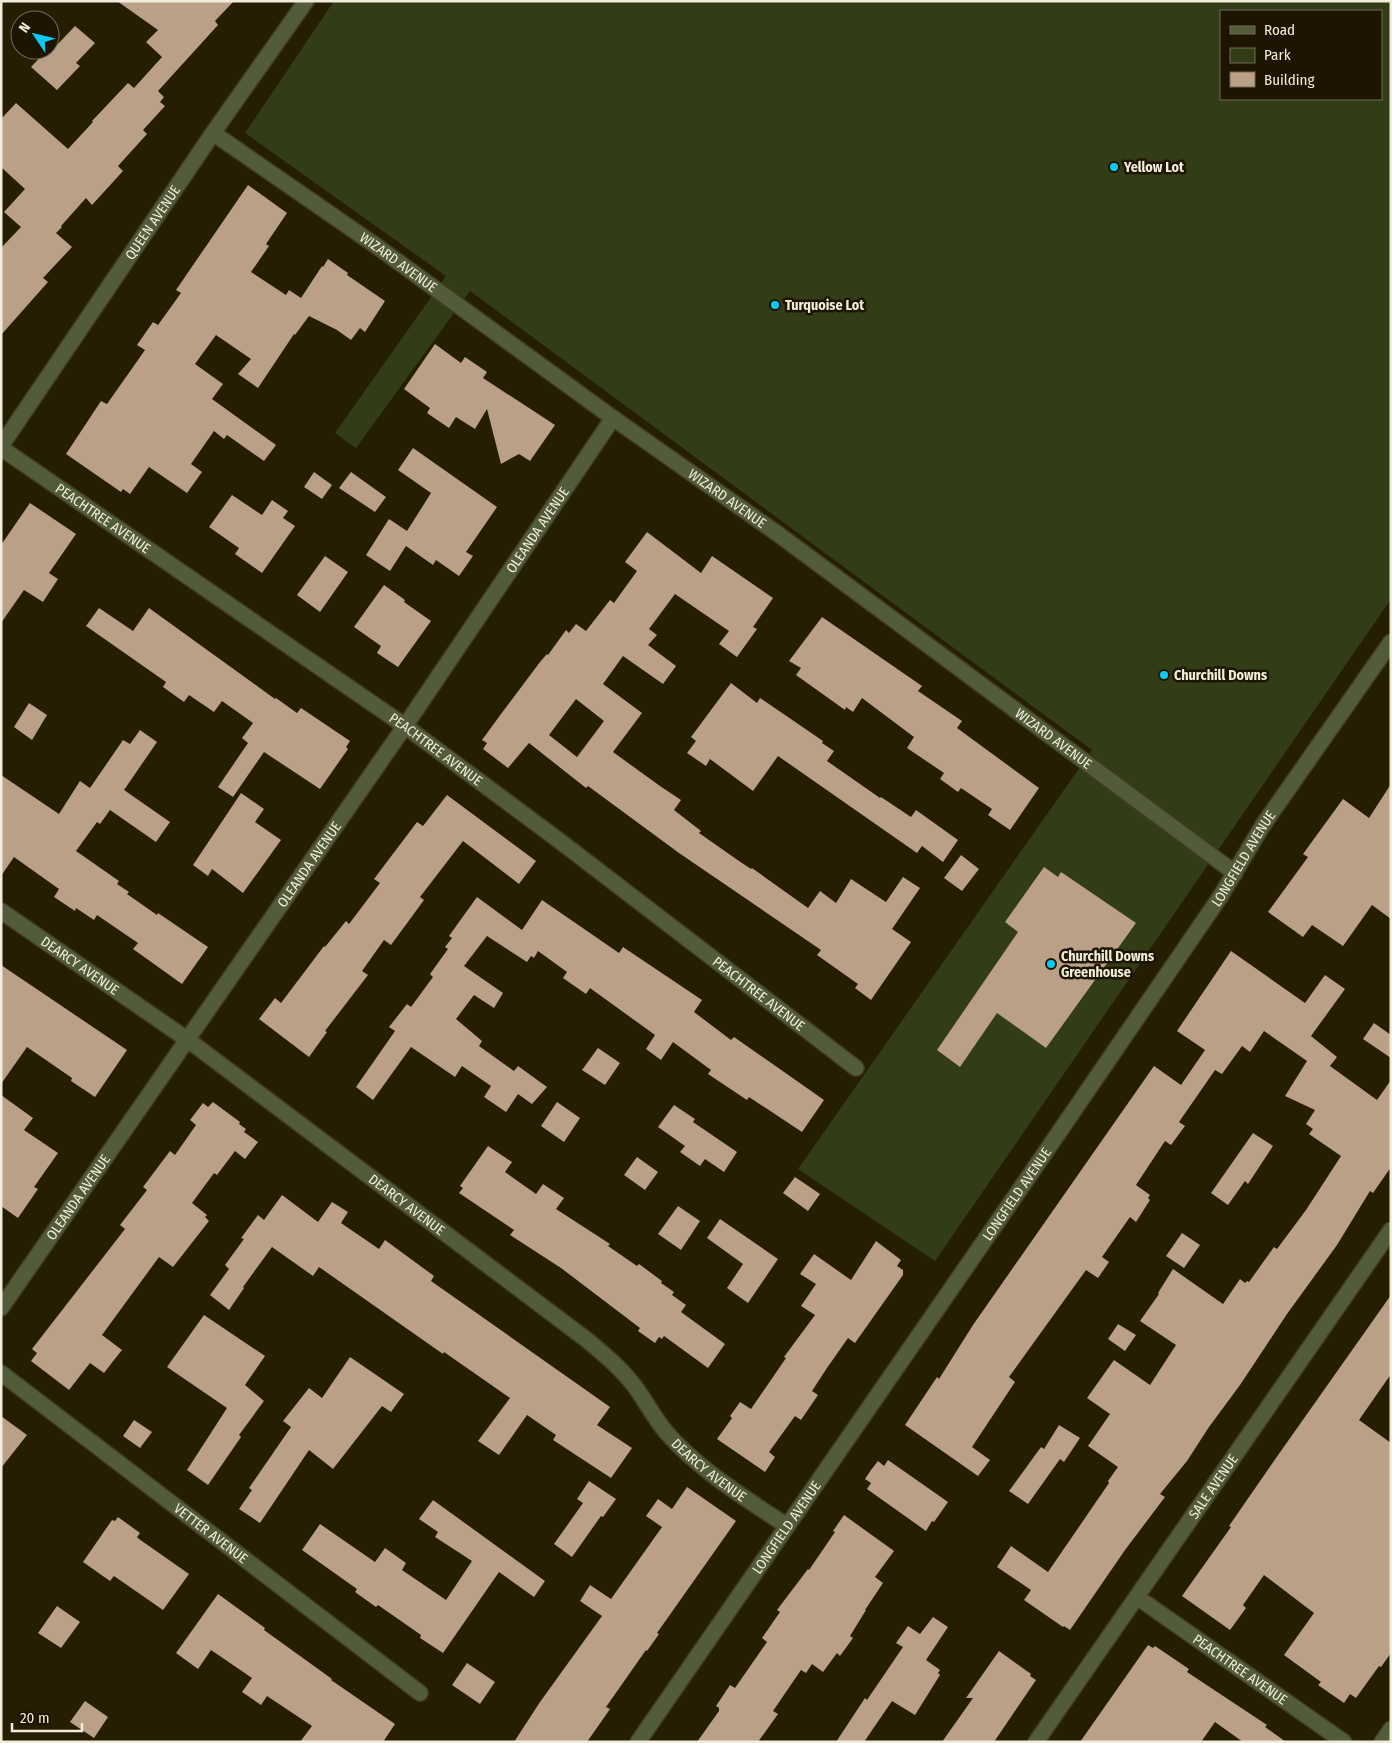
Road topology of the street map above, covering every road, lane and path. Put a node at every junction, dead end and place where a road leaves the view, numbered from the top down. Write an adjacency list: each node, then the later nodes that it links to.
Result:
1 (306, 1): 2 (street, QUEEN AVENUE)
2 (213, 133): 3 (street, WIZARD AVENUE); 4 (street, QUEEN AVENUE)
3 (612, 418): 6 (street, OLEANDA AVENUE); 7 (street, WIZARD AVENUE)
4 (1, 447): 6 (street, PEACHTREE AVENUE)
5 (1391, 642): 7 (street, LONGFIELD AVENUE)
6 (405, 726): 9 (street, OLEANDA AVENUE); 10 (street, PEACHTREE AVENUE)
7 (1235, 873): 14 (street, LONGFIELD AVENUE)
8 (1, 911): 9 (street, DEARCY AVENUE)
9 (188, 1040): 12 (street, OLEANDA AVENUE); 14 (street, DEARCY AVENUE)
10 (856, 1068)
11 (1391, 1230): 15 (street, SALE AVENUE)
12 (1, 1308)
13 (1, 1373): 16 (street, VETTER AVENUE)
14 (787, 1526): 18 (street, LONGFIELD AVENUE)
15 (1137, 1597): 19 (street, SALE AVENUE); 20 (street, PEACHTREE AVENUE)
16 (420, 1692)
17 (1391, 1729): 21 (street)
18 (638, 1742)
19 (1036, 1742)
20 (1344, 1742)
21 (1382, 1742)

